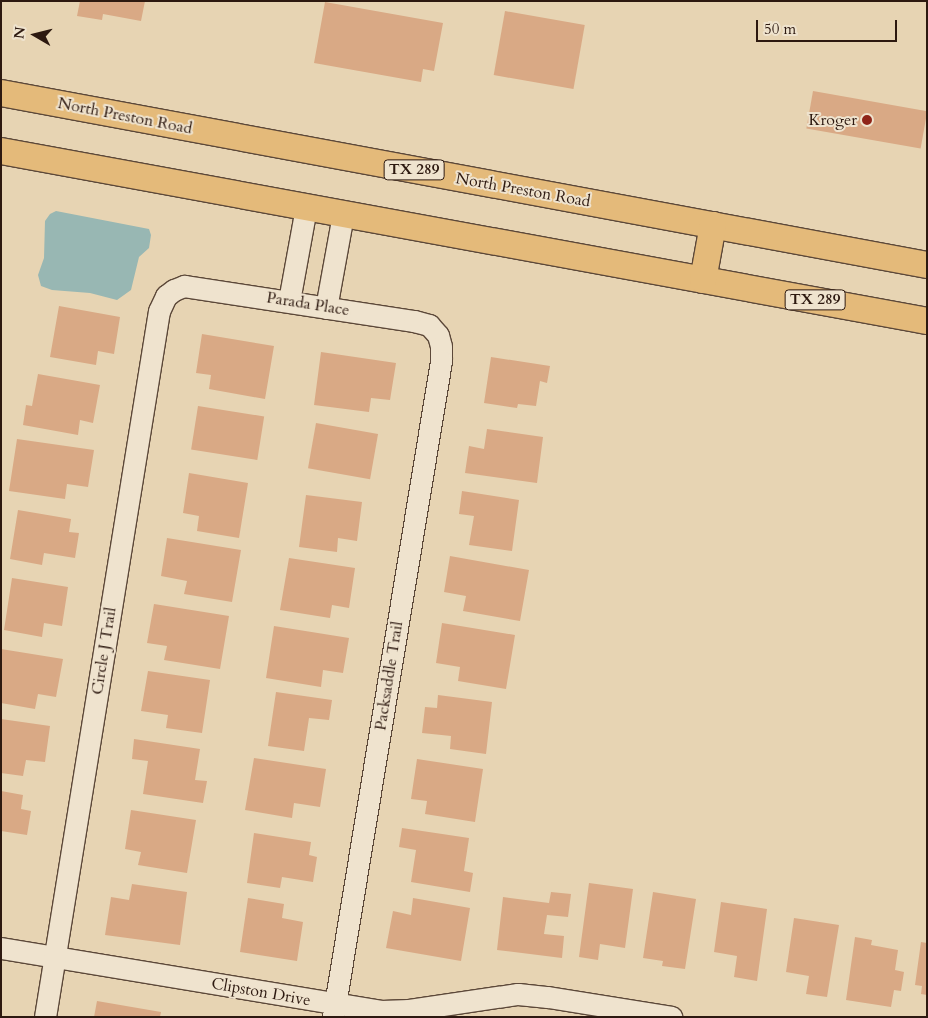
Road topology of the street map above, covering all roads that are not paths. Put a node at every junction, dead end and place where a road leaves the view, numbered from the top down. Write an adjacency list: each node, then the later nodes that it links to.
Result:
1 (1, 93): 5 (main road, North Preston Road / TX 289)
2 (1, 151): 3 (main road, TX 289)
3 (306, 207): 4 (main road, TX 289); 9 (street)
4 (343, 214): 7 (main road, TX 289); 10 (street)
5 (713, 225): 6 (main road, North Preston Road / TX 289); 7 (main road)
6 (927, 265)
7 (703, 280): 11 (main road, TX 289)
8 (174, 290): 9 (street, Parada Place); 14 (street, Circle J Trail)
9 (289, 301): 10 (street, Parada Place)
10 (326, 308): 12 (street, Parada Place)
11 (927, 320)
12 (438, 335): 15 (street, Packsaddle Trail)
13 (1, 948): 14 (street, Clipston Drive)
14 (55, 956): 15 (street, Clipston Drive); 16 (street, Circle J Trail)
15 (334, 1011): 17 (street, Clipston Drive)
16 (44, 1017)
17 (671, 1017)

